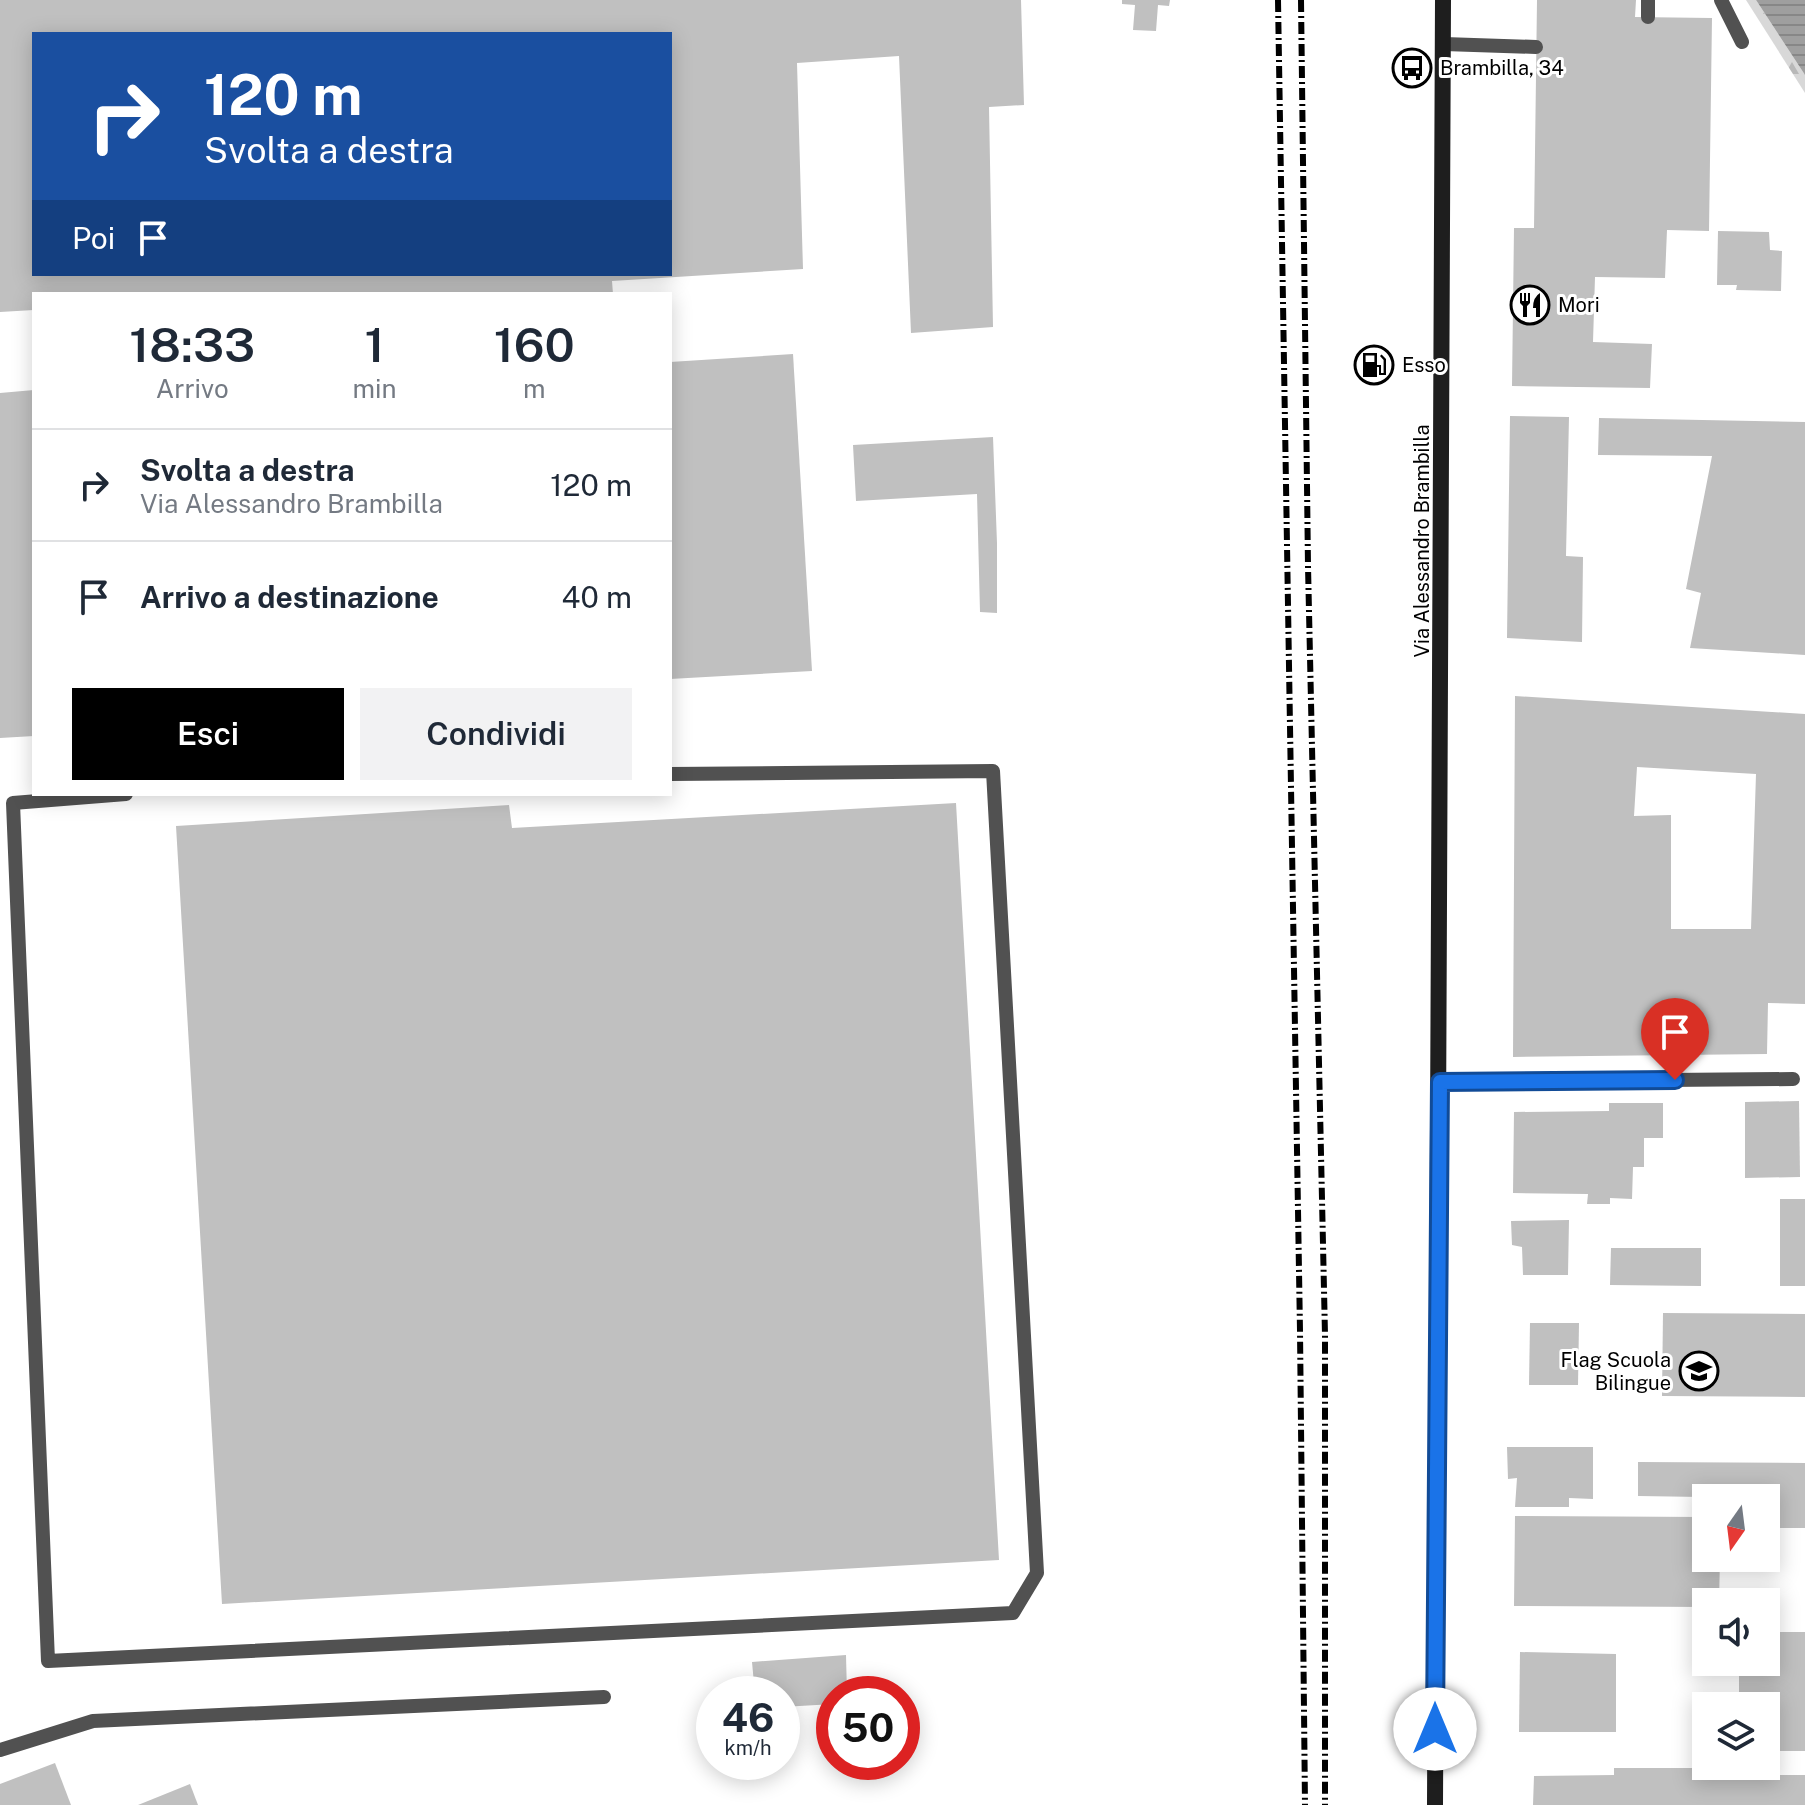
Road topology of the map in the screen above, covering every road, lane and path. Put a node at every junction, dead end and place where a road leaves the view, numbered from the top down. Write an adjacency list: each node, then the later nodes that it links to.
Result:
1 (1443, 0): 6 (main road, Via Alessandro Brambilla)
2 (1648, 0): 4 (lane)
3 (1721, 0): 5 (lane)
4 (1648, 17)
5 (1742, 42)
6 (1444, 44): 7 (lane); 12 (main road, Via Alessandro Brambilla)
7 (1536, 47)
8 (672, 774): 10 (lane)
9 (101, 796): 10 (lane)
10 (7, 869)
11 (1793, 1079): 12 (lane)
12 (1440, 1082): 15 (main road, Via Alessandro Brambilla)
13 (604, 1697): 14 (lane)
14 (0, 1750)
15 (1435, 1805)

